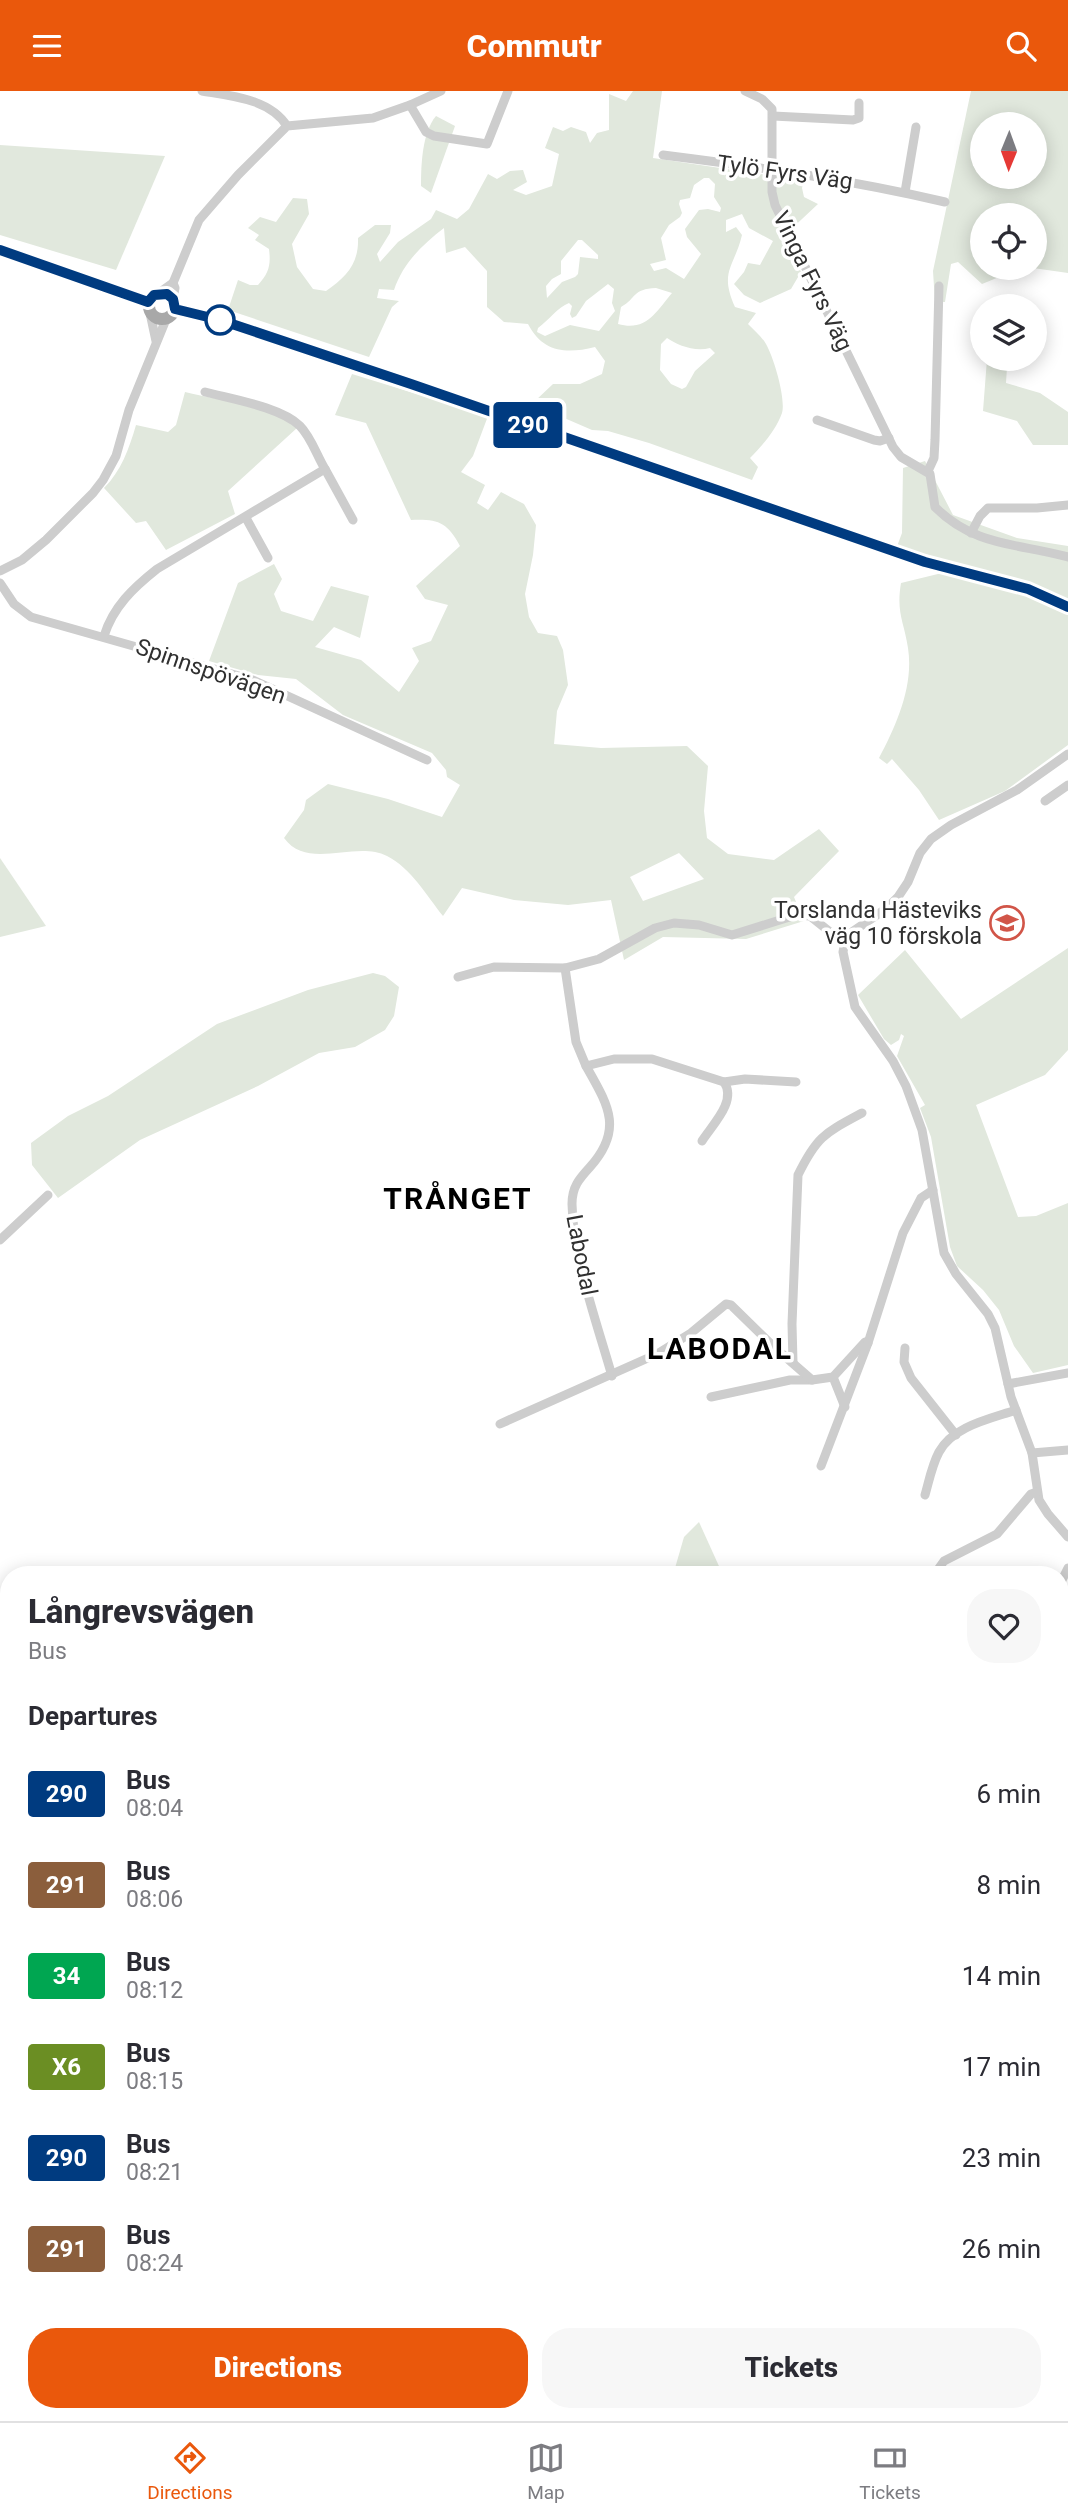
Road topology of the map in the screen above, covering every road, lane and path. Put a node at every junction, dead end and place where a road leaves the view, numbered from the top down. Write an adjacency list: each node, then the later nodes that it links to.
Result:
1 (202, 91): 8 (street)
2 (441, 91): 6 (street)
3 (508, 91): 6 (street)
4 (745, 91): 7 (street)
5 (859, 103): 7 (street)
6 (410, 106): 8 (street)
7 (773, 116): 11 (street, Vinga Fyrs Väg)
8 (287, 126): 15 (street)
9 (916, 127): 12 (street)
10 (663, 155): 11 (street, Tylö Fyrs Väg)
11 (773, 169): 12 (street, Tylö Fyrs Väg); 23 (street, Vinga Fyrs Väg)
12 (905, 192): 13 (street, Tylö Fyrs Väg)
13 (945, 202)
14 (0, 250): 18 (main road)
15 (173, 283): 17 (street); 19 (street)
16 (939, 286): 25 (street)
17 (159, 293): 18 (main road); 19 (main road)
18 (149, 308): 19 (main road); 20 (street)
19 (172, 308): 20 (street); 34 (main road)
20 (156, 341): 32 (street)
21 (205, 393): 24 (street)
22 (817, 420): 23 (street)
23 (889, 438): 25 (street, Vinga Fyrs Väg)
24 (325, 469): 27 (street); 28 (street)
25 (928, 471): 29 (street)
26 (1068, 505): 29 (street)
27 (246, 518): 31 (street); 35 (street)
28 (353, 520)
29 (971, 534): 30 (street)
30 (1068, 557)
31 (268, 558)
32 (0, 571)
33 (0, 583): 35 (street, Spinnspövägen)
34 (1068, 607)
35 (104, 636): 37 (street, Spinnspövägen)
36 (1066, 758): 40 (street)
37 (428, 760)
38 (1068, 785): 39 (street)
39 (1045, 801)
40 (845, 941): 41 (street); 48 (street)
41 (565, 968): 42 (street); 43 (street, Labodal)
42 (458, 977)
43 (586, 1066): 44 (street); 55 (street, Labodal)
44 (724, 1082): 45 (street); 47 (street)
45 (796, 1083)
46 (862, 1113): 53 (street)
47 (702, 1141)
48 (933, 1191): 51 (street); 58 (street)
49 (48, 1195): 50 (street)
50 (0, 1240)
51 (868, 1343): 56 (street); 60 (street)
52 (905, 1348): 63 (street)
53 (793, 1362): 55 (street); 57 (street)
54 (1068, 1373): 58 (street)
55 (612, 1376): 62 (street)
56 (833, 1377): 57 (street); 60 (street)
57 (812, 1380): 59 (street)
58 (1008, 1384): 61 (street)
59 (712, 1397)
60 (845, 1406): 66 (street)
61 (1016, 1410): 63 (street); 65 (street)
62 (500, 1424)
63 (956, 1435): 68 (street)
64 (1068, 1450): 65 (street)
65 (1032, 1453): 67 (street)
66 (821, 1466)
67 (1037, 1492): 69 (street); 70 (street)
68 (925, 1495)
69 (1068, 1537)
70 (940, 1566)

